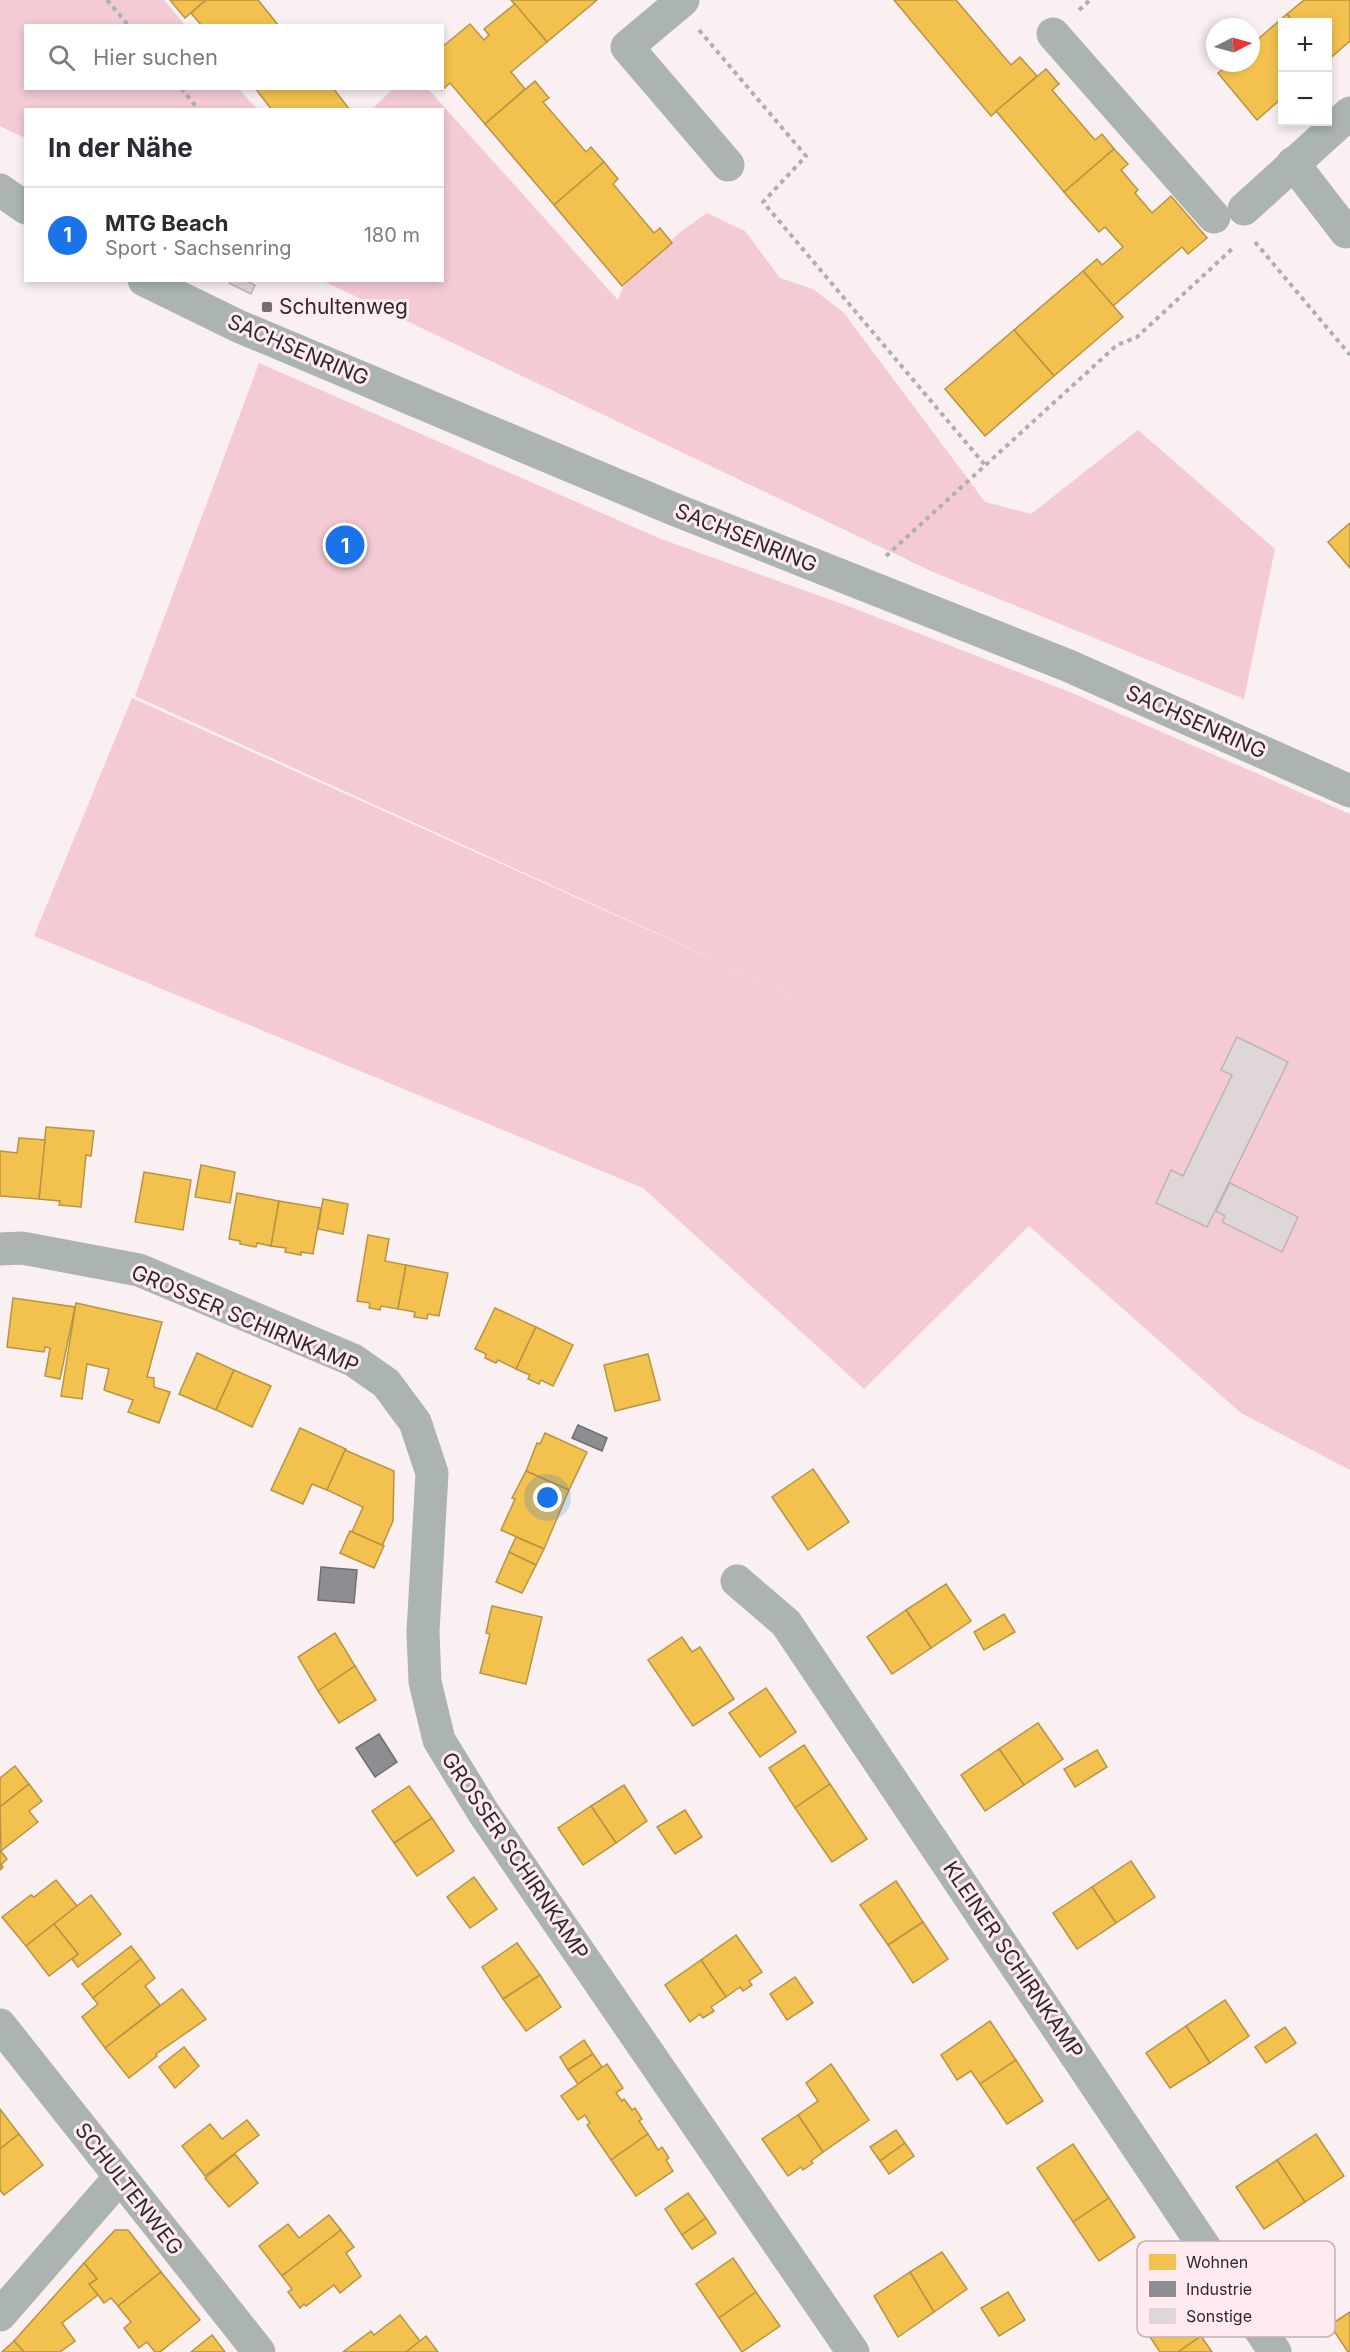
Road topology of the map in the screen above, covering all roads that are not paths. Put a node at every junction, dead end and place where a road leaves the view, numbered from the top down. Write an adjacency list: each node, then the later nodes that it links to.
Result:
1 (680, 2): 5 (street)
2 (1053, 34): 4 (street)
3 (1350, 113): 4 (street)
4 (1293, 163): 8 (street)
5 (728, 165)
6 (0, 190): 7 (street)
7 (24, 207)
8 (1346, 232)
9 (148, 282): 10 (street, SACHSENRING)
10 (1350, 791)
11 (0, 1249): 19 (street, GROSSER SCHIRNKAMP)
12 (737, 1581): 15 (street, KLEINER SCHIRNKAMP)
13 (0, 2025): 14 (street, SCHULTENWEG)
14 (120, 2177): 16 (street); 18 (street, SCHULTENWEG)
15 (1201, 2241)
16 (0, 2315)
17 (1265, 2337): 20 (street, KLEINER SCHIRNKAMP)
18 (259, 2352)
19 (853, 2352)
20 (1275, 2352)

